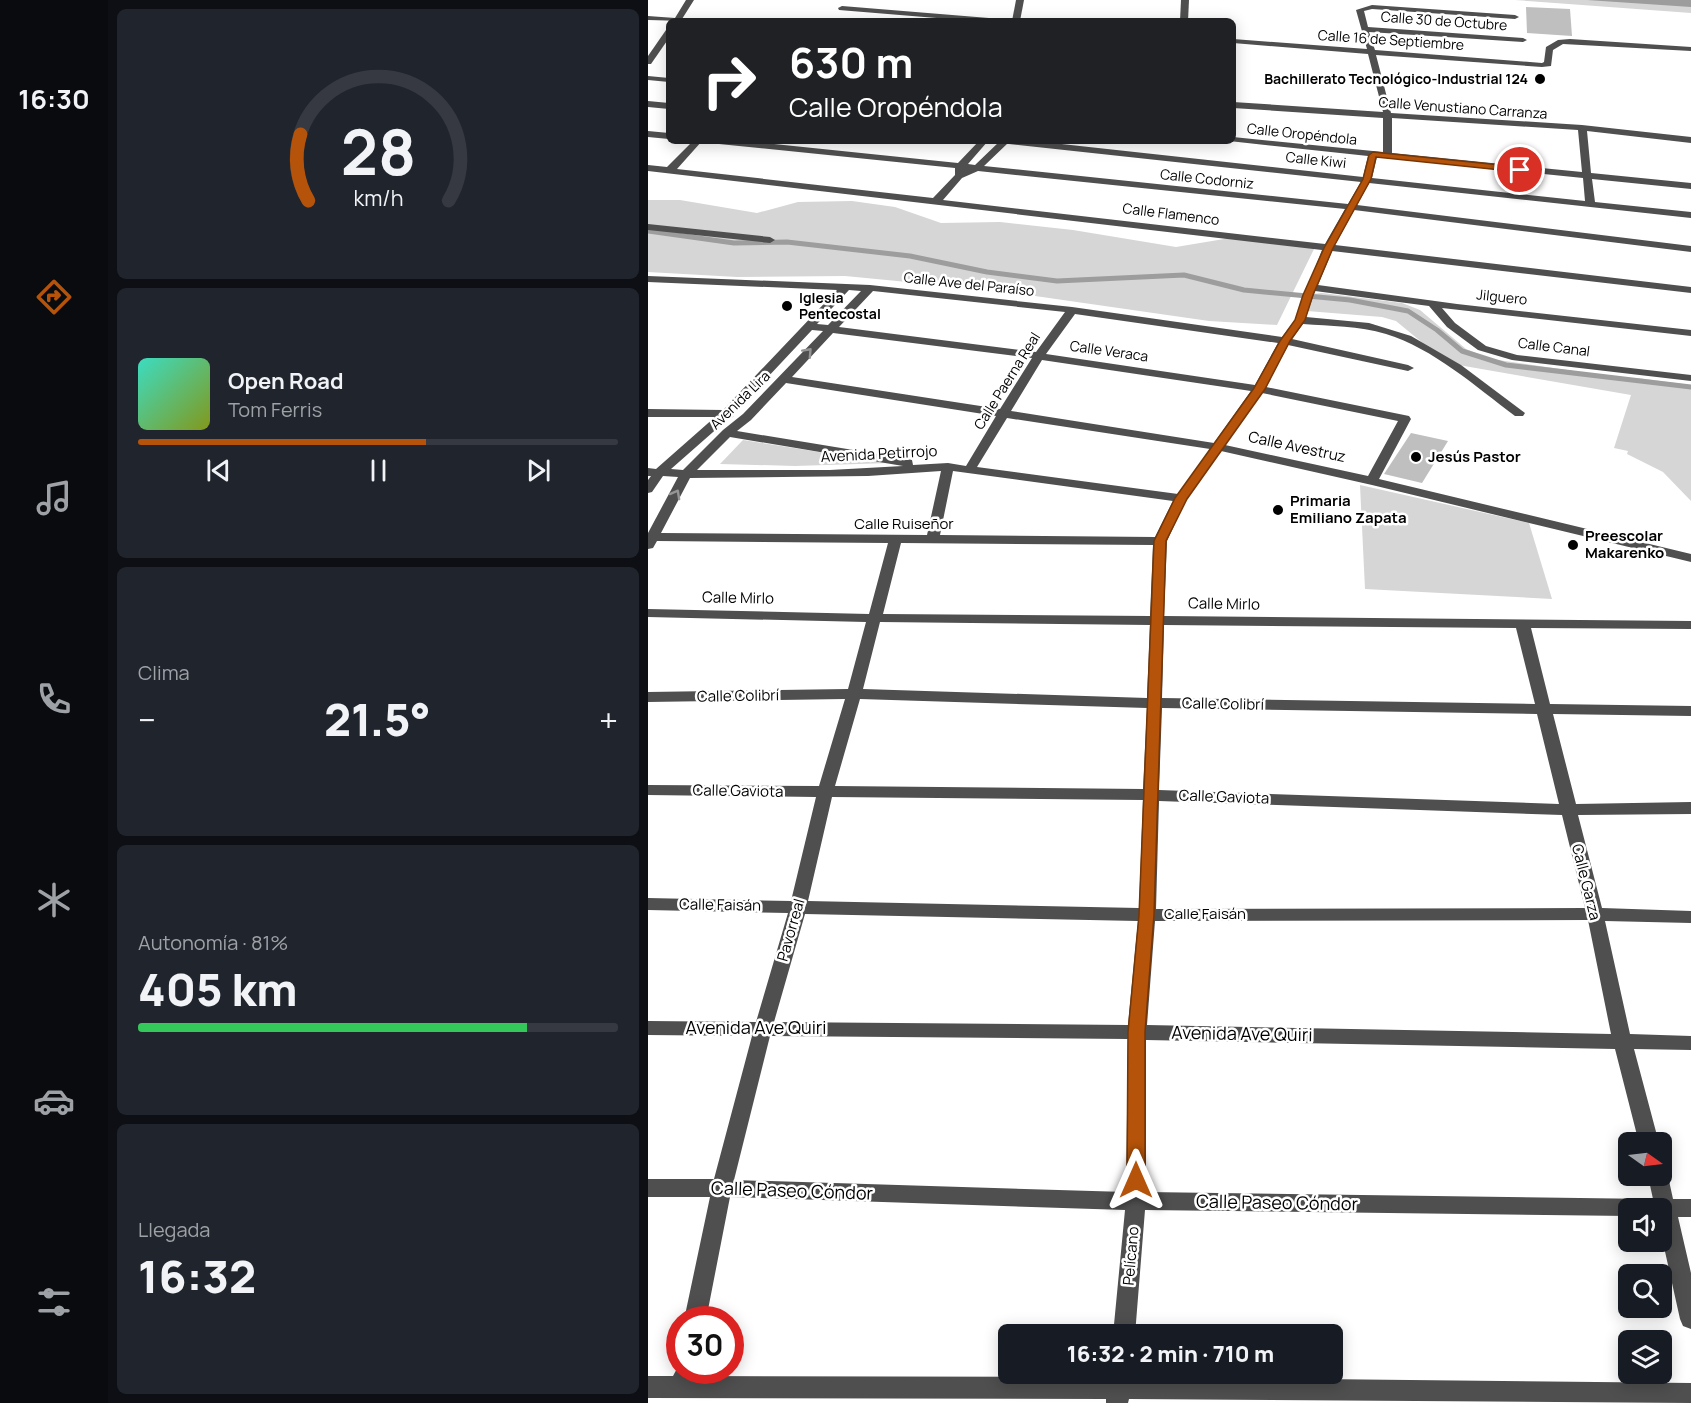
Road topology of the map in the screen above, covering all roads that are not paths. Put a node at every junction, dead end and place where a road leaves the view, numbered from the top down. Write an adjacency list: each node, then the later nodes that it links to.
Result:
1 (690, 0): 8 (street)
2 (1020, 0): 10 (street)
3 (1185, 0): 11 (street)
4 (842, 7): 9 (street)
5 (1440, 12): 6 (street); 13 (street); 14 (street)
6 (1515, 17)
7 (648, 18): 12 (street)
8 (679, 18)
9 (967, 18)
10 (1017, 18)
11 (1184, 18)
12 (666, 20)
13 (1364, 29): 14 (street, Calle 30 de Octubre); 21 (street)
14 (1434, 34): 16 (street, Calle 30 de Octubre)
15 (666, 36): 19 (street)
16 (1523, 40)
17 (1236, 41): 21 (street, Calle 16 de Septiembre)
18 (648, 43): 19 (street)
19 (661, 44): 22 (street)
20 (1691, 49): 21 (street, Calle 16 de Septiembre)
21 (1370, 52): 28 (street)
22 (648, 62)
23 (648, 78): 24 (street)
24 (666, 80)
25 (648, 104): 27 (street)
26 (1236, 105): 28 (street, Calle Venustiano Carranza)
27 (666, 106)
28 (1387, 117): 29 (street, Calle Venustiano Carranza); 40 (street)
29 (1582, 128): 33 (street, Calle Venustiano Carranza); 45 (street)
30 (648, 134): 31 (street)
31 (666, 136)
32 (1236, 140): 39 (street, Calle Oropéndola)
33 (1691, 140)
34 (695, 144): 43 (street)
35 (743, 144): 44 (street, Calle Codorniz)
36 (982, 144): 44 (street)
37 (1004, 144): 42 (street)
38 (1035, 144): 46 (street, Calle Kiwi)
39 (1373, 155): 40 (street, Calle Oropéndola); 46 (street, Pelícano)
40 (1387, 156): 45 (street, Calle Oropéndola)
41 (648, 168): 43 (street, Calle Flamenco)
42 (977, 168): 44 (street, Calle Codorniz); 50 (street, Calle Codorniz)
43 (670, 170): 48 (street, Calle Flamenco)
44 (959, 171): 48 (street)
45 (1587, 177): 47 (street, Calle Oropéndola); 49 (street)
46 (1367, 179): 49 (street, Calle Kiwi); 50 (street, Pelícano)
47 (1691, 186)
48 (936, 201): 54 (street, Calle Flamenco)
49 (1590, 203): 51 (street, Calle Kiwi)
50 (1351, 207): 54 (street, Pelícano); 55 (street, Calle Codorniz)
51 (1691, 215)
52 (648, 228): 53 (street)
53 (770, 240)
54 (1328, 248): 59 (street, Calle Flamenco); 60 (street, Pelícano)
55 (1691, 249)
56 (648, 279): 57 (street, Calle Ave del Paraíso)
57 (846, 286): 58 (street, Calle Ave del Paraíso); 64 (street, Avenida Lira)
58 (870, 288): 62 (street, Calle Ave del Paraíso); 65 (street, Avenida Lira)
59 (1691, 290)
60 (1308, 296): 61 (street, Jilguero); 63 (street, Pelícano)
61 (1432, 303): 66 (street, Jilguero); 70 (street, Calle Canal)
62 (1072, 310): 67 (street, Calle Ave del Paraíso); 68 (street, Calle Paerna Real)
63 (1300, 320): 67 (street, Pelícano); 75 (street)
64 (807, 326): 65 (street, Calle Veraca); 76 (street, Avenida Lira)
65 (830, 329): 68 (street, Calle Veraca); 71 (street, Avenida Lira, one-way to 65)
66 (1691, 333)
67 (1286, 341): 69 (street, Calle Ave del Paraíso); 72 (street, Pelícano)
68 (1039, 356): 72 (street, Calle Veraca); 73 (street, Calle Paerna Real)
69 (1408, 368)
70 (1691, 378)
71 (783, 379): 73 (street, Calle Avestruz); 77 (street, Avenida Lira)
72 (1259, 389): 79 (street, Pelícano); 85 (street, Calle Veraca)
73 (1004, 412): 79 (street, Calle Avestruz); 82 (street, Calle Paerna Real)
74 (648, 413): 76 (street)
75 (1519, 413)
76 (726, 414): 77 (street); 83 (street, Avenida Lira)
77 (747, 417): 78 (street, Avenida Lira)
78 (727, 433): 80 (street); 84 (street, Avenida Lira)
79 (1218, 447): 85 (street, Calle Avestruz); 87 (street, Pelícano)
80 (925, 467): 81 (street, Avenida Petirrojo); 84 (street, Avenida Petirrojo)
81 (948, 467): 82 (street, Avenida Petirrojo); 90 (street)
82 (970, 469): 87 (street, Avenida Petirrojo)
83 (653, 472): 84 (street, Avenida Petirrojo); 86 (street, Avenida Lira)
84 (686, 474): 88 (street, Avenida Lira, one-way to 84)
85 (1372, 481): 92 (street, Calle Avestruz)
86 (648, 489)
87 (1181, 498): 91 (street, Pelícano)
88 (649, 540): 89 (street, Calle Ruiseñor)
89 (895, 541): 90 (street, Calle Ruiseñor); 94 (street, Pavorreal)
90 (932, 541): 91 (street, Calle Ruiseñor)
91 (1160, 541): 95 (street, Pelícano)
92 (1691, 558)
93 (648, 613): 94 (street, Calle Mirlo)
94 (875, 618): 95 (street, Calle Mirlo); 98 (street, Pavorreal)
95 (1156, 620): 96 (street, Calle Mirlo); 100 (street, Pelícano)
96 (1521, 622): 97 (street, Calle Mirlo); 101 (street, Calle Garza)
97 (1691, 625)
98 (854, 694): 99 (street, Calle Colibrí); 100 (street, Calle Colibrí); 104 (street, Pavorreal)
99 (648, 697)
100 (1155, 703): 101 (street, Calle Colibrí); 105 (street, Pelícano)
101 (1544, 707): 102 (street, Calle Colibrí); 107 (street, Calle Garza)
102 (1691, 711)
103 (648, 790): 104 (street, Calle Gaviota)
104 (825, 792): 105 (street, Calle Gaviota); 109 (street, Pavorreal)
105 (1150, 795): 107 (street, Calle Gaviota); 111 (street, Pelícano)
106 (1691, 808): 107 (street, Calle Gaviota)
107 (1568, 810): 110 (street, Calle Garza)
108 (648, 904): 109 (street, Calle Faisán)
109 (799, 906): 111 (street, Calle Faisán); 114 (street, Pavorreal)
110 (1595, 914): 111 (street, Calle Faisán); 112 (street, Calle Faisán); 116 (street, Calle Garza)
111 (1146, 915): 115 (street, Pelícano)
112 (1691, 917)
113 (648, 1028): 114 (street, Avenida Ave Quiri)
114 (763, 1028): 115 (street, Avenida Ave Quiri); 120 (street, Pavorreal)
115 (1137, 1032): 116 (street, Avenida Ave Quiri); 121 (street, Pelícano)
116 (1622, 1040): 117 (street, Avenida Ave Quiri); 118 (street, Calle Garza)
117 (1691, 1043)
118 (1646, 1132)
119 (648, 1188): 120 (street, Calle Paseo Cóndor)
120 (722, 1188): 121 (street, Calle Paseo Cóndor); 126 (street, Pavorreal)
121 (1136, 1201): 122 (street, Calle Paseo Cóndor); 128 (street, Pelícano)
122 (1618, 1206)
123 (1672, 1207): 124 (street, Calle Paseo Cóndor)
124 (1691, 1208)
125 (1672, 1234): 127 (street)
126 (698, 1306)
127 (1691, 1320)
128 (1125, 1324)
129 (744, 1380): 132 (street)
130 (666, 1383): 131 (street)
131 (648, 1387)
132 (1119, 1388): 133 (street)
133 (1691, 1394)

